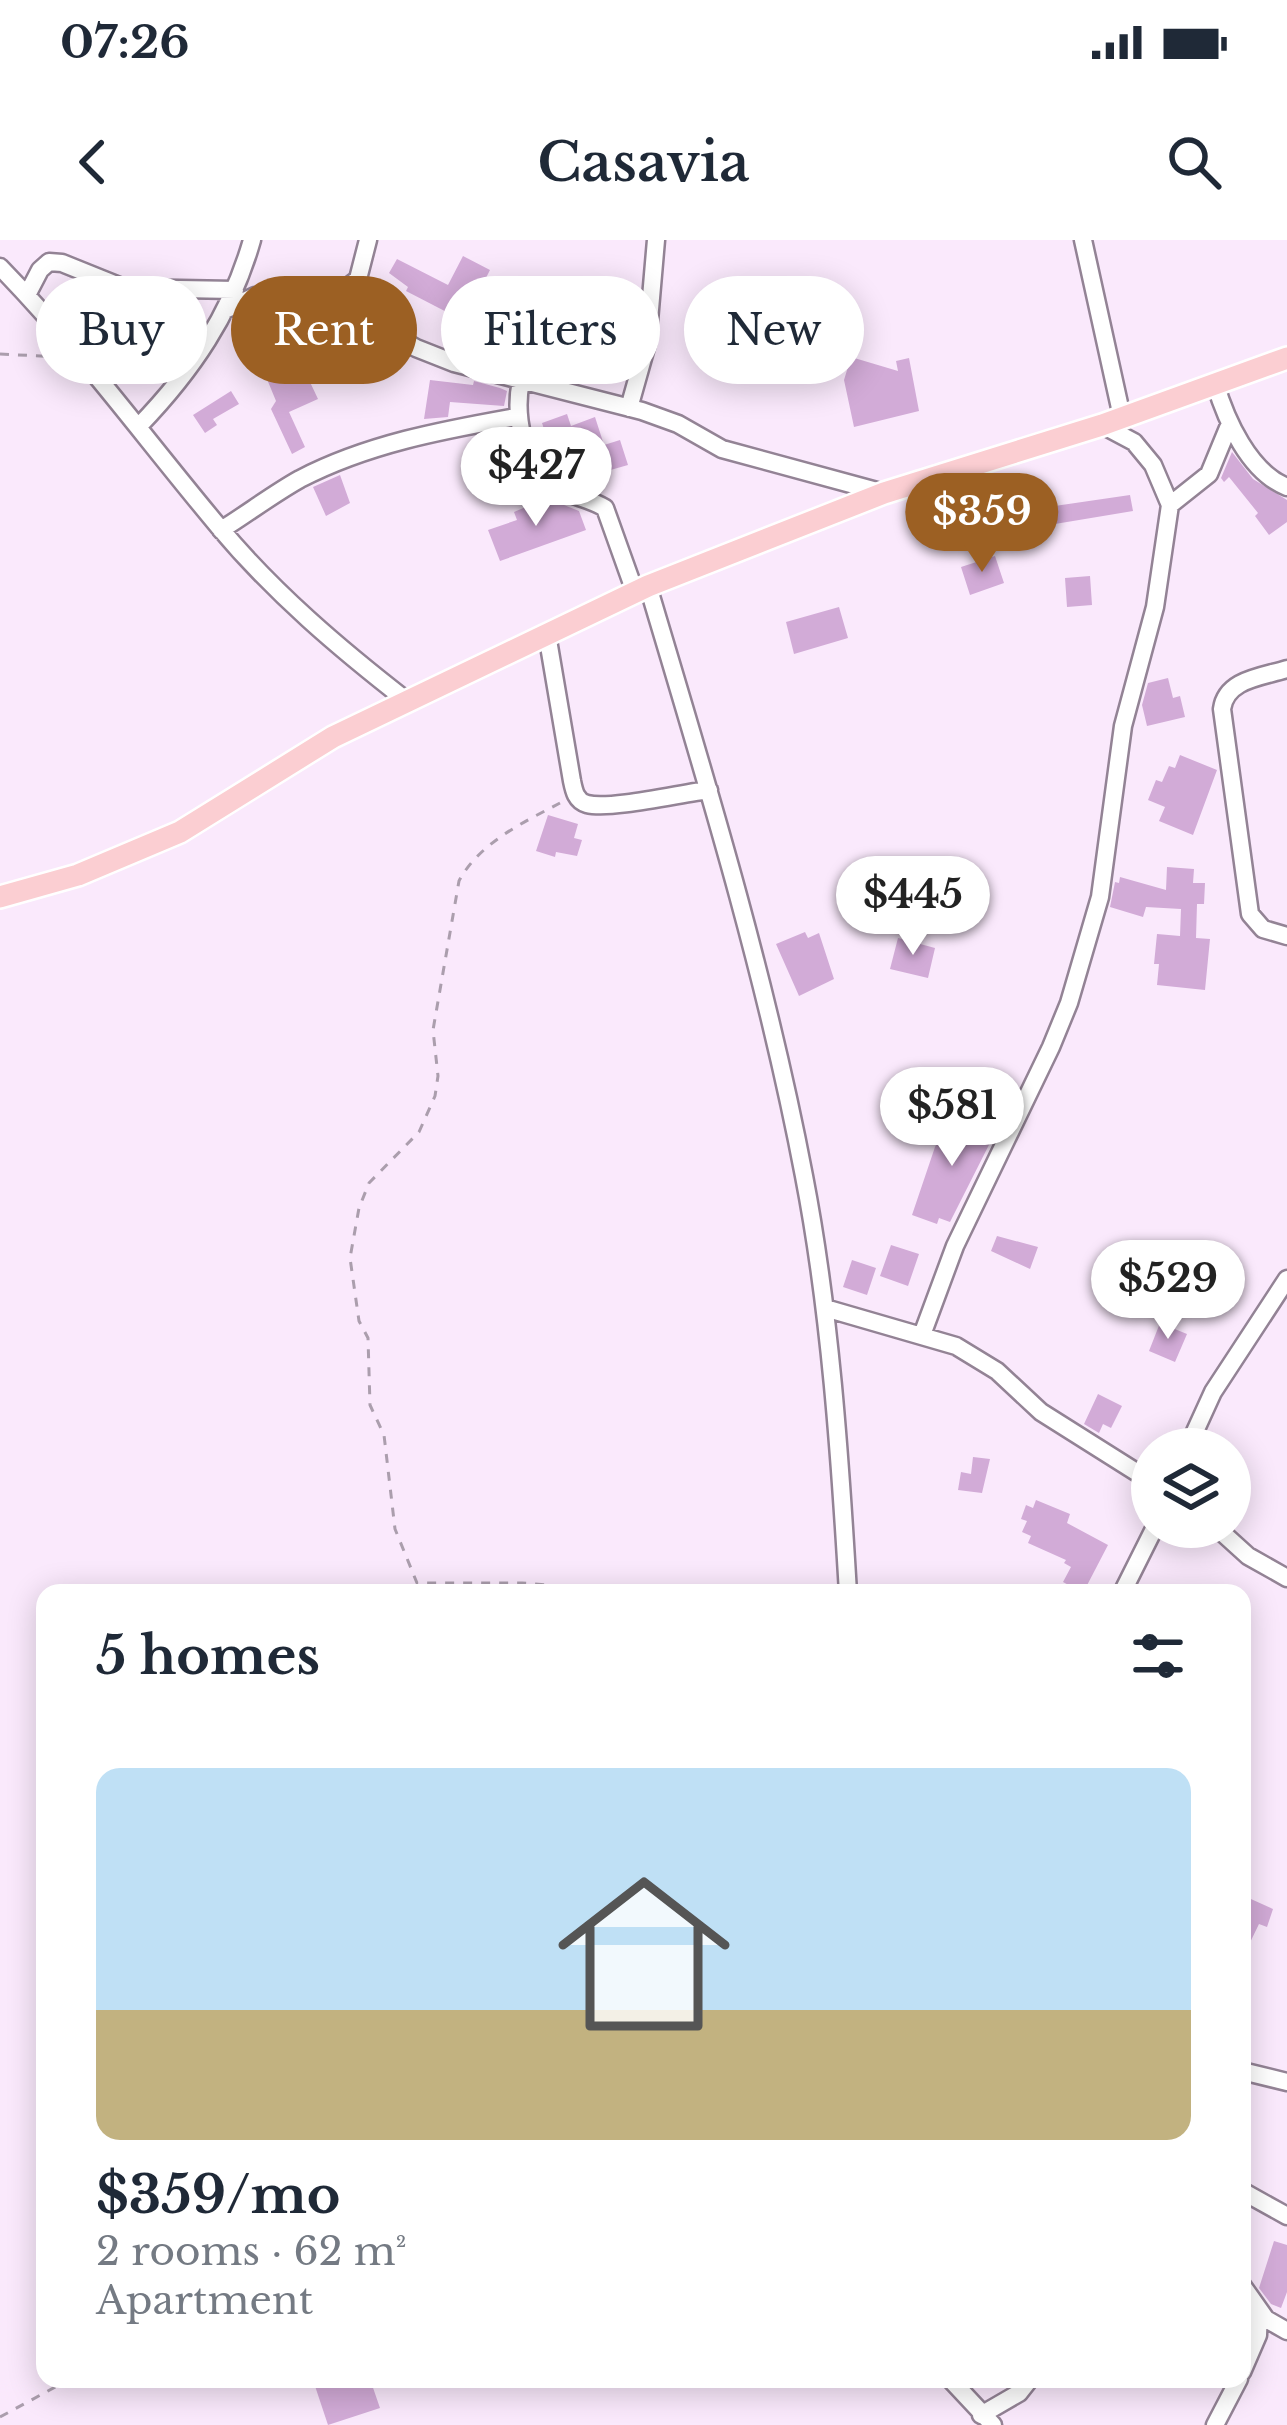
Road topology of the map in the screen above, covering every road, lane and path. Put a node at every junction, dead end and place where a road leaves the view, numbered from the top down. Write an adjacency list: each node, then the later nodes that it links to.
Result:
1 (252, 240): 6 (street)
2 (368, 240): 7 (street)
3 (656, 240): 21 (street)
4 (1083, 240): 23 (street)
5 (0, 267): 9 (street)
6 (241, 276)
7 (359, 276)
8 (231, 284): 9 (street)
9 (27, 295): 11 (street)
10 (231, 298): 13 (street)
11 (36, 305)
12 (231, 307): 13 (street)
13 (225, 310): 24 (street)
14 (0, 354): 15 (path)
15 (36, 355)
16 (1287, 358): 17 (main road)
17 (1215, 382): 23 (main road); 25 (street)
18 (104, 384): 24 (street)
19 (521, 384): 22 (street)
20 (533, 384): 21 (street)
21 (629, 408): 27 (street)
22 (516, 417): 29 (street); 30 (street)
23 (1112, 421): 27 (main road); 28 (street)
24 (140, 426): 29 (street)
25 (1228, 428): 26 (street); 28 (street)
26 (1287, 487)
27 (884, 493): 30 (main road)
28 (1170, 505): 40 (street)
29 (221, 530): 33 (street)
30 (642, 589): 31 (main road); 34 (street)
31 (547, 634): 33 (main road); 35 (street)
32 (1287, 669): 37 (street)
33 (407, 701): 36 (main road)
34 (709, 790): 35 (street); 39 (street)
35 (575, 795): 46 (path)
36 (0, 897)
37 (1287, 937)
38 (1287, 1279): 41 (street)
39 (825, 1308): 40 (street); 47 (street)
40 (922, 1335): 42 (street)
41 (1197, 1428)
42 (1131, 1469)
43 (1144, 1548): 48 (street)
44 (1239, 1548): 45 (street)
45 (1287, 1578)
46 (534, 1584)
47 (844, 1584)
48 (1126, 1584)
49 (1251, 2073): 50 (street)
50 (1287, 2082)
51 (1251, 2197): 52 (street)
52 (1287, 2216)
53 (1251, 2294): 54 (street)
54 (1259, 2312): 55 (street); 56 (street)
55 (1287, 2331)
56 (1251, 2351)
57 (53, 2388): 61 (path)
58 (958, 2388): 62 (street)
59 (1023, 2388): 62 (street)
60 (1234, 2388): 63 (street)
61 (0, 2417)
62 (987, 2420)
63 (1215, 2425)

